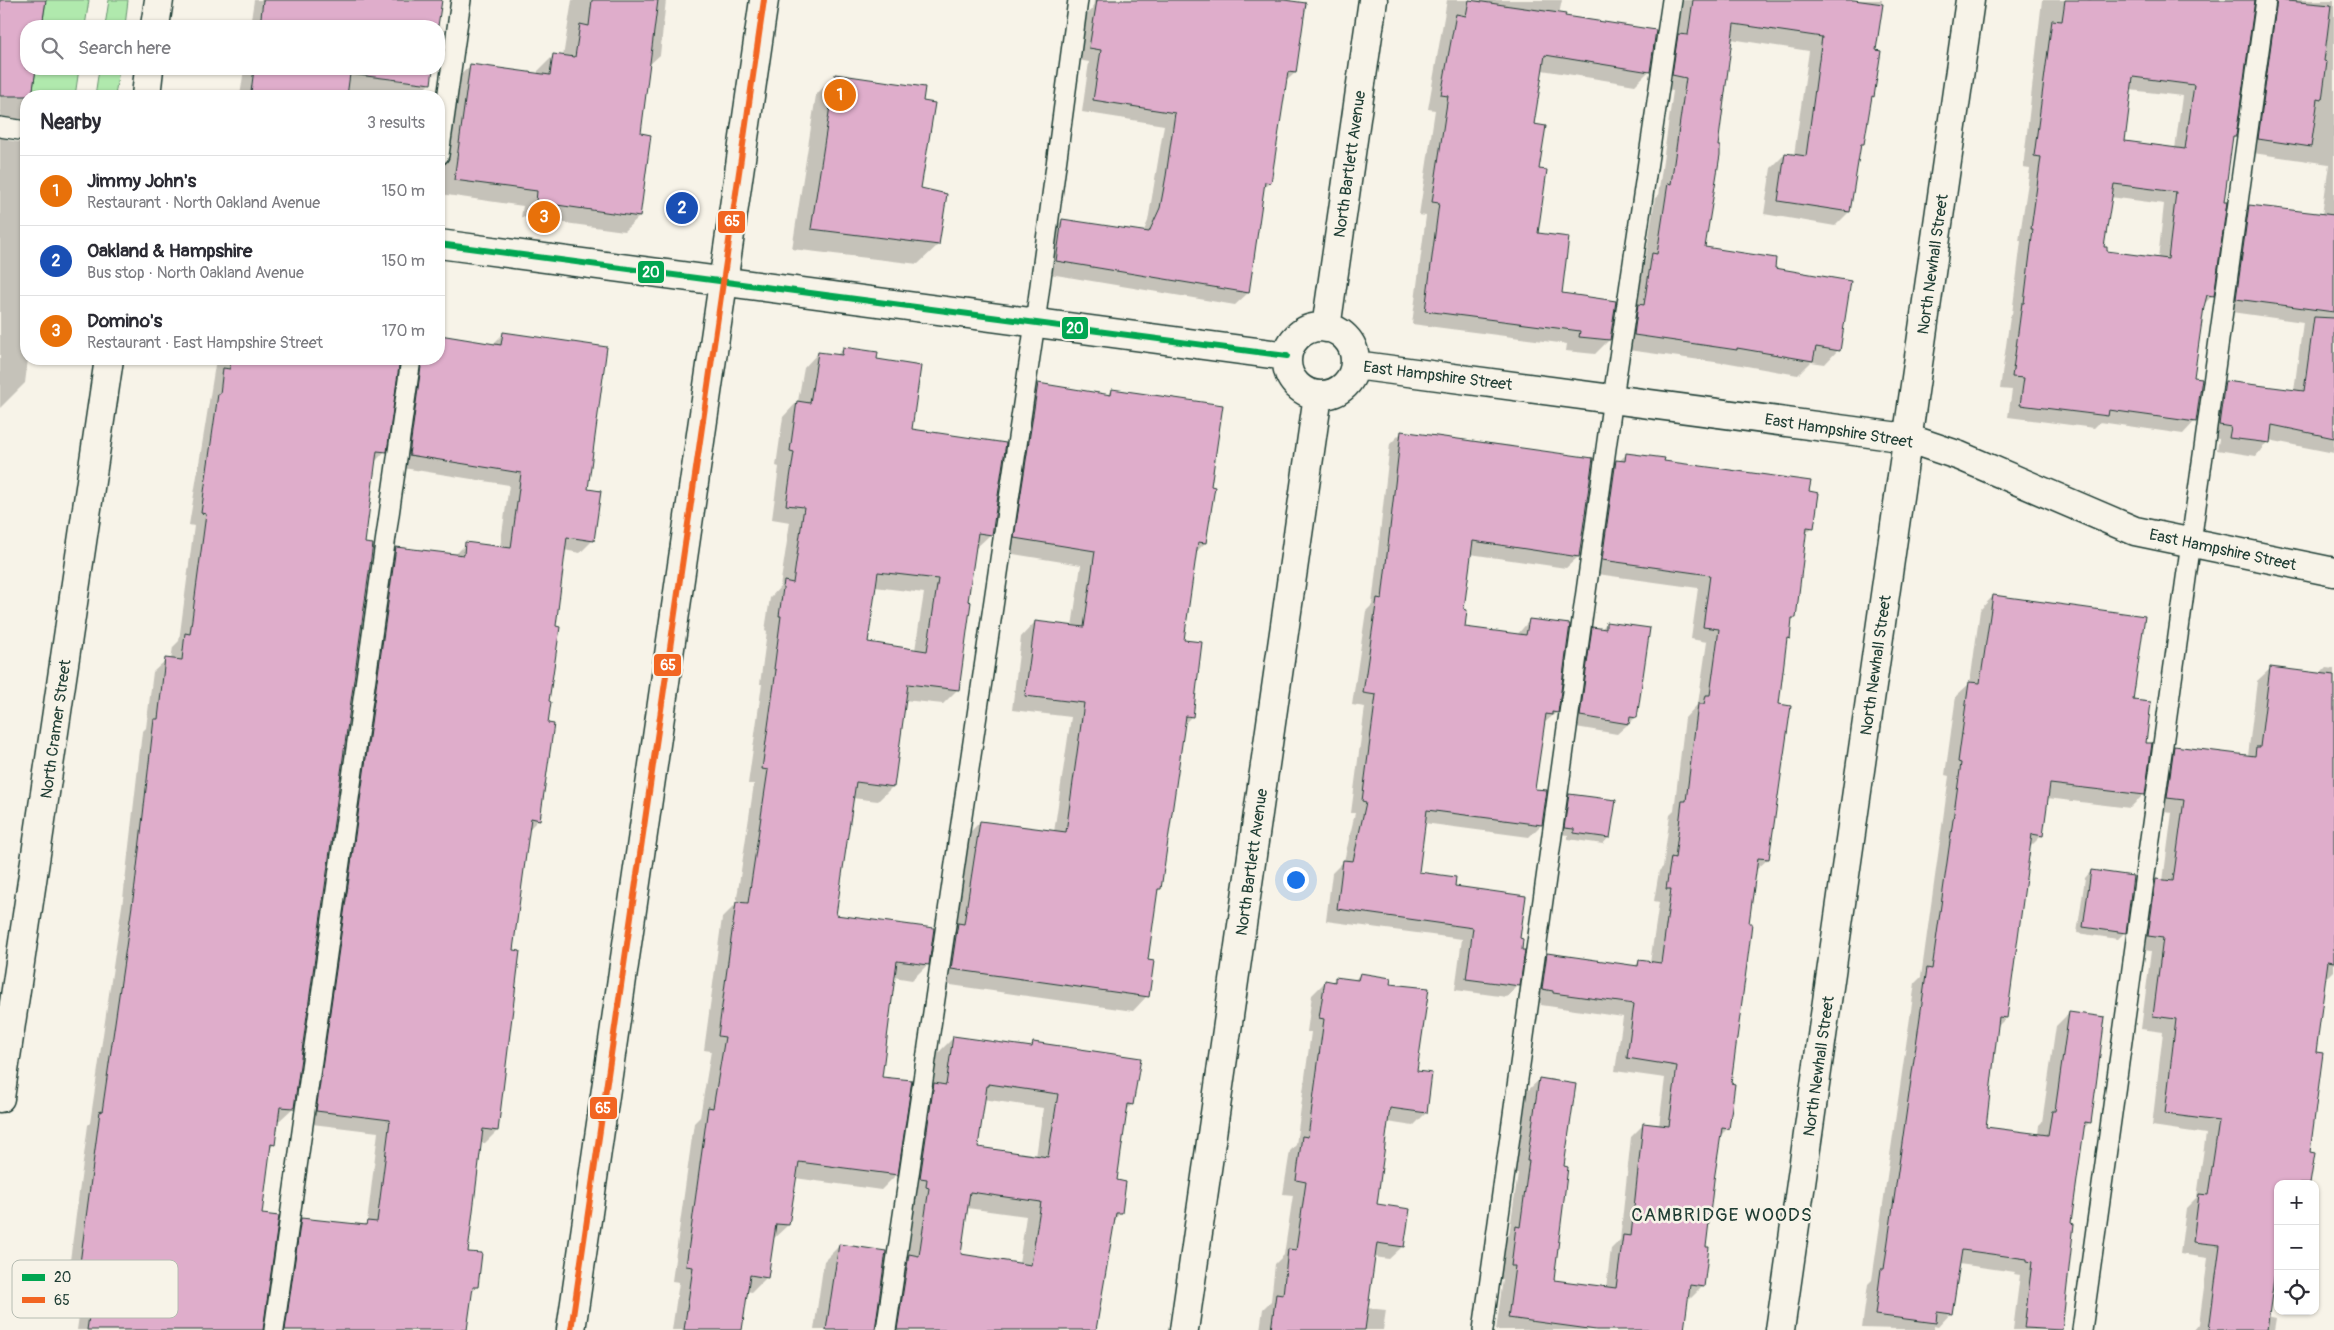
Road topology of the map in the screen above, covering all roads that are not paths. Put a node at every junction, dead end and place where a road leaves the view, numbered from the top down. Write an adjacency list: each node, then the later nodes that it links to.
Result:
1 (159, 0): 9 (street)
2 (461, 0): 12 (lane)
3 (764, 0): 16 (street)
4 (1078, 0): 17 (lane)
5 (1373, 0): 18 (street, North Bartlett Avenue)
6 (1672, 0): 24 (lane)
7 (1970, 0): 25 (street, North Newhall Street)
8 (2266, 0): 26 (lane)
9 (156, 20)
10 (148, 75): 11 (street)
11 (147, 90)
12 (445, 113)
13 (0, 127): 14 (lane)
14 (20, 130)
15 (445, 245): 16 (street)
16 (723, 281): 17 (street); 30 (street)
17 (1035, 323): 19 (street); 31 (lane)
18 (1326, 328): 19 (street); 22 (street)
19 (1287, 356): 23 (street)
20 (108, 365): 28 (street, North Cramer Street)
21 (409, 365): 29 (lane)
22 (1355, 365): 23 (street); 24 (street, East Hampshire Street)
23 (1318, 395): 32 (street, North Bartlett Avenue)
24 (1613, 398): 25 (street, East Hampshire Street); 33 (lane)
25 (1907, 438): 26 (street, East Hampshire Street); 34 (street, North Newhall Street)
26 (2190, 544): 27 (street, East Hampshire Street); 35 (lane)
27 (2334, 572)
28 (0, 1098)
29 (274, 1330)
30 (571, 1330)
31 (886, 1330)
32 (1184, 1330)
33 (1483, 1330)
34 (1780, 1330)
35 (2082, 1330)

